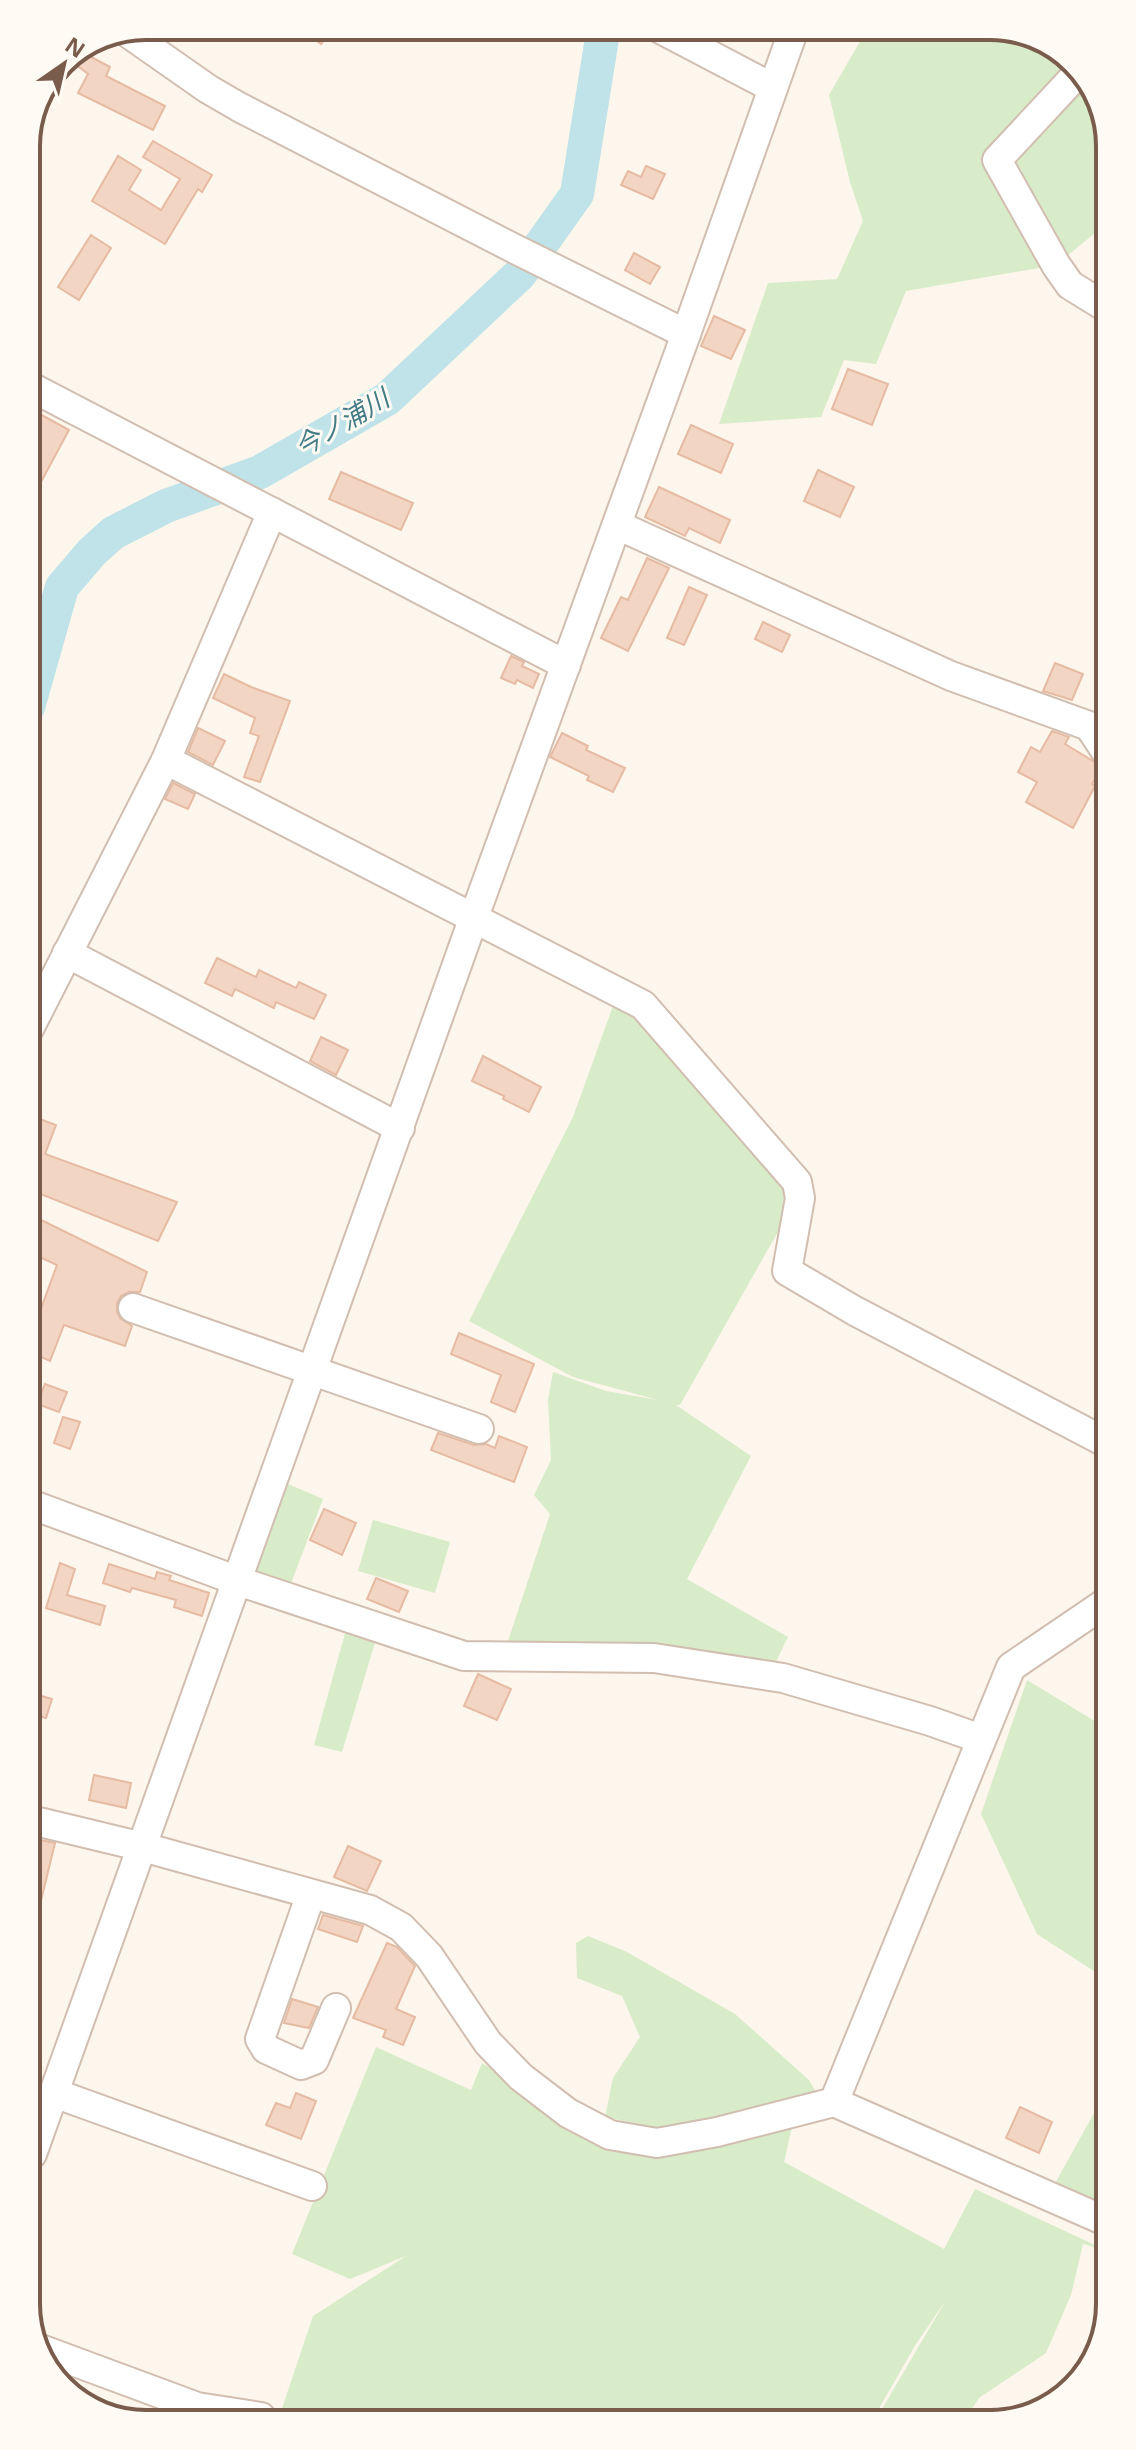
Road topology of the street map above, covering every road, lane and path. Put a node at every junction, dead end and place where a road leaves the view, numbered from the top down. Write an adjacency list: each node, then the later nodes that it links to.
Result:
1 (682, 40): 5 (street)
2 (790, 40): 5 (street)
3 (139, 41): 7 (street)
4 (1072, 80): 6 (street)
5 (773, 88): 7 (street)
6 (1096, 301)
7 (686, 334): 10 (street)
8 (40, 392): 9 (street)
9 (260, 506): 11 (street); 13 (street)
10 (617, 525): 11 (street); 12 (street)
11 (566, 665): 14 (street)
12 (1096, 736)
13 (166, 760): 14 (street); 15 (street)
14 (474, 917): 17 (street); 21 (street)
15 (67, 953): 16 (street); 17 (street)
16 (40, 1007)
17 (400, 1128): 19 (street)
18 (133, 1308): 19 (street)
19 (313, 1371): 20 (street); 23 (street)
20 (479, 1429)
21 (1096, 1437)
22 (40, 1508): 23 (street)
23 (238, 1581): 25 (street); 27 (street)
24 (1096, 1609): 25 (street)
25 (981, 1739): 31 (street)
26 (40, 1822): 27 (street)
27 (143, 1847): 28 (street); 30 (street)
28 (311, 1894): 29 (street); 31 (street)
29 (336, 2008)
30 (54, 2093): 32 (street); 33 (street)
31 (834, 2102): 34 (street)
32 (40, 2132)
33 (312, 2186)
34 (1096, 2217)
35 (53, 2353): 36 (street)
36 (216, 2410)

